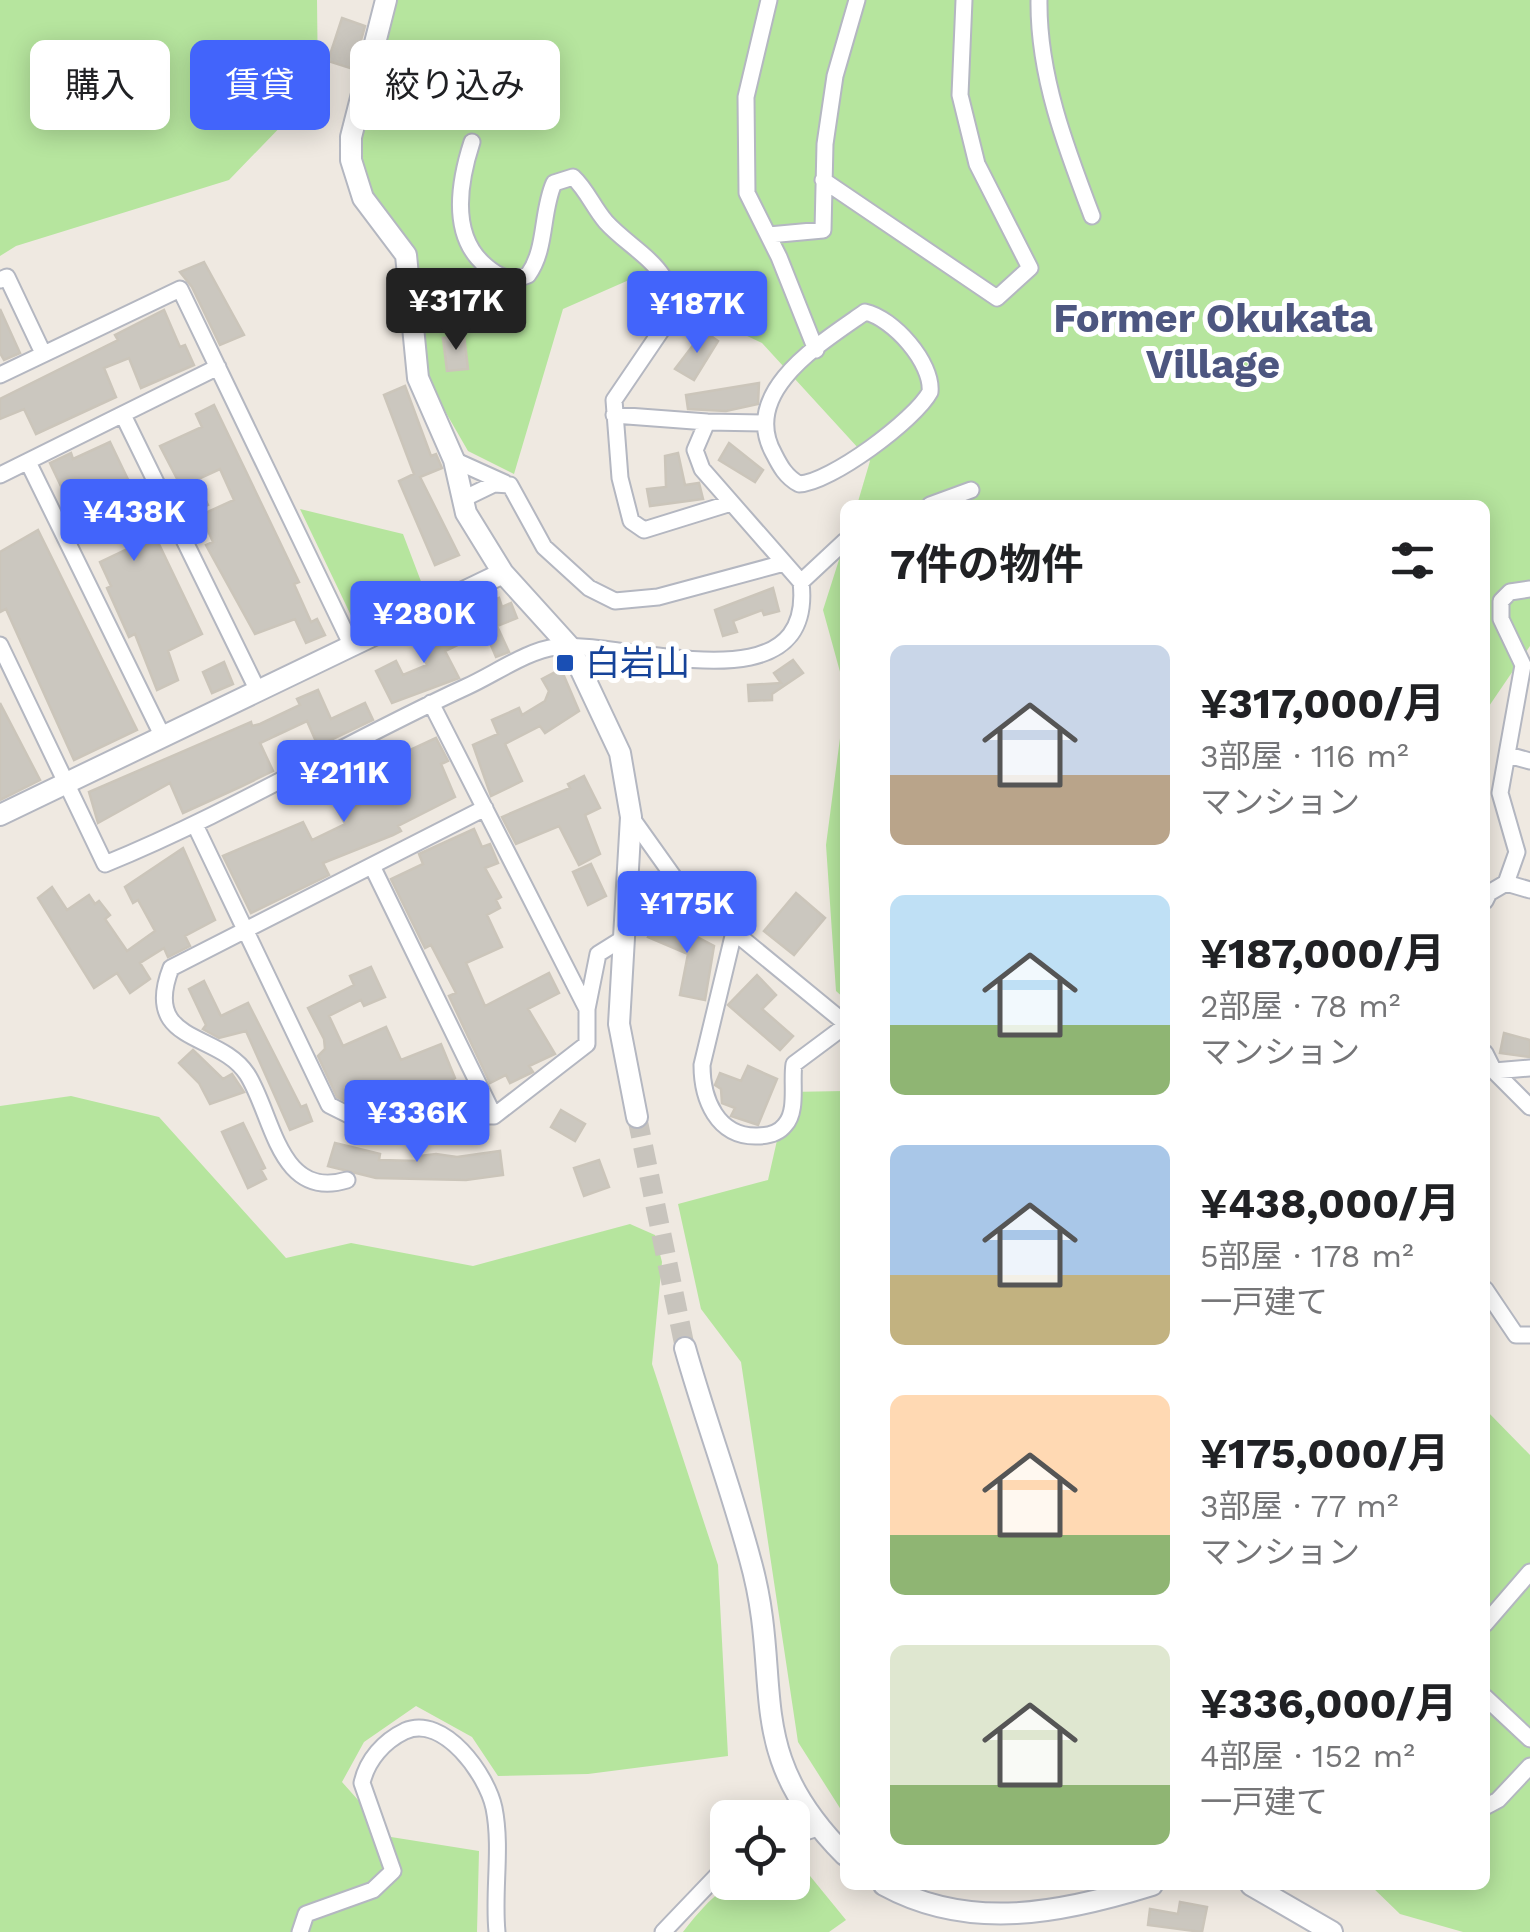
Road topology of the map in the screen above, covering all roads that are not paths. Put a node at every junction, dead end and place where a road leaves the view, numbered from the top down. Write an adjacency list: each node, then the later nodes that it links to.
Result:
1 (386, 0): 19 (main road)
2 (769, 0): 9 (street)
3 (857, 0): 7 (street)
4 (964, 0): 7 (street)
5 (1039, 0): 8 (street)
6 (472, 142): 16 (street)
7 (824, 180): 9 (street)
8 (1092, 216)
9 (769, 235): 11 (street)
10 (0, 280): 12 (street)
11 (816, 350): 18 (street); 18 (street)
12 (44, 353): 13 (street); 14 (street)
13 (218, 366): 15 (street); 33 (street)
14 (0, 375)
15 (123, 415): 20 (street); 35 (street)
16 (614, 416): 17 (street); 26 (street)
17 (707, 422): 18 (street); 26 (street)
18 (763, 423)
19 (454, 460): 22 (street); 24 (main road)
20 (28, 462): 21 (street); 37 (street)
21 (0, 475)
22 (505, 483): 24 (street); 28 (street)
23 (972, 490): 25 (street)
24 (463, 499): 29 (main road)
25 (944, 500)
26 (731, 503): 28 (street)
27 (840, 546): 30 (street)
28 (784, 563): 30 (street)
29 (503, 573): 33 (main road); 34 (main road)
30 (801, 582): 34 (street)
31 (1530, 589): 38 (street)
32 (0, 644): 40 (street)
33 (352, 646): 35 (main road)
34 (570, 647): 36 (street); 43 (main road)
35 (258, 691): 37 (main road)
36 (431, 703): 41 (street); 44 (street)
37 (163, 737): 40 (main road)
38 (1508, 755): 39 (street); 46 (street)
39 (1530, 760)
40 (66, 784): 42 (main road); 44 (street)
41 (485, 808): 45 (street); 52 (street)
42 (0, 815)
43 (631, 817): 50 (street); 51 (main road)
44 (196, 827): 49 (street)
45 (372, 866): 49 (street); 59 (street)
46 (1506, 883): 47 (street); 48 (street)
47 (1530, 890)
48 (1490, 892)
49 (247, 928): 59 (street); 61 (street)
50 (734, 932): 53 (street); 54 (street)
51 (622, 938): 52 (street); 60 (main road)
52 (587, 1009): 59 (street)
53 (840, 1021)
54 (840, 1029)
55 (1490, 1063): 57 (street)
56 (1530, 1068): 57 (street)
57 (1494, 1071): 58 (street)
58 (1530, 1107)
59 (494, 1116)
60 (638, 1116)
61 (347, 1180)
62 (1490, 1296): 63 (street)
63 (1530, 1334)
64 (685, 1348): 71 (main road)
65 (1530, 1572): 66 (street)
66 (1490, 1618)
67 (1490, 1701): 68 (street)
68 (1530, 1740)
69 (1530, 1766): 70 (street)
70 (1490, 1804)
71 (818, 1828): 72 (street); 73 (main road)
72 (810, 1830)
73 (840, 1850)
74 (710, 1883): 80 (street)
75 (895, 1890): 76 (main road)
76 (1136, 1890)
77 (1260, 1890): 81 (main road)
78 (300, 1932): 79 (street)
79 (497, 1932)
80 (664, 1932)
81 (1332, 1932)

